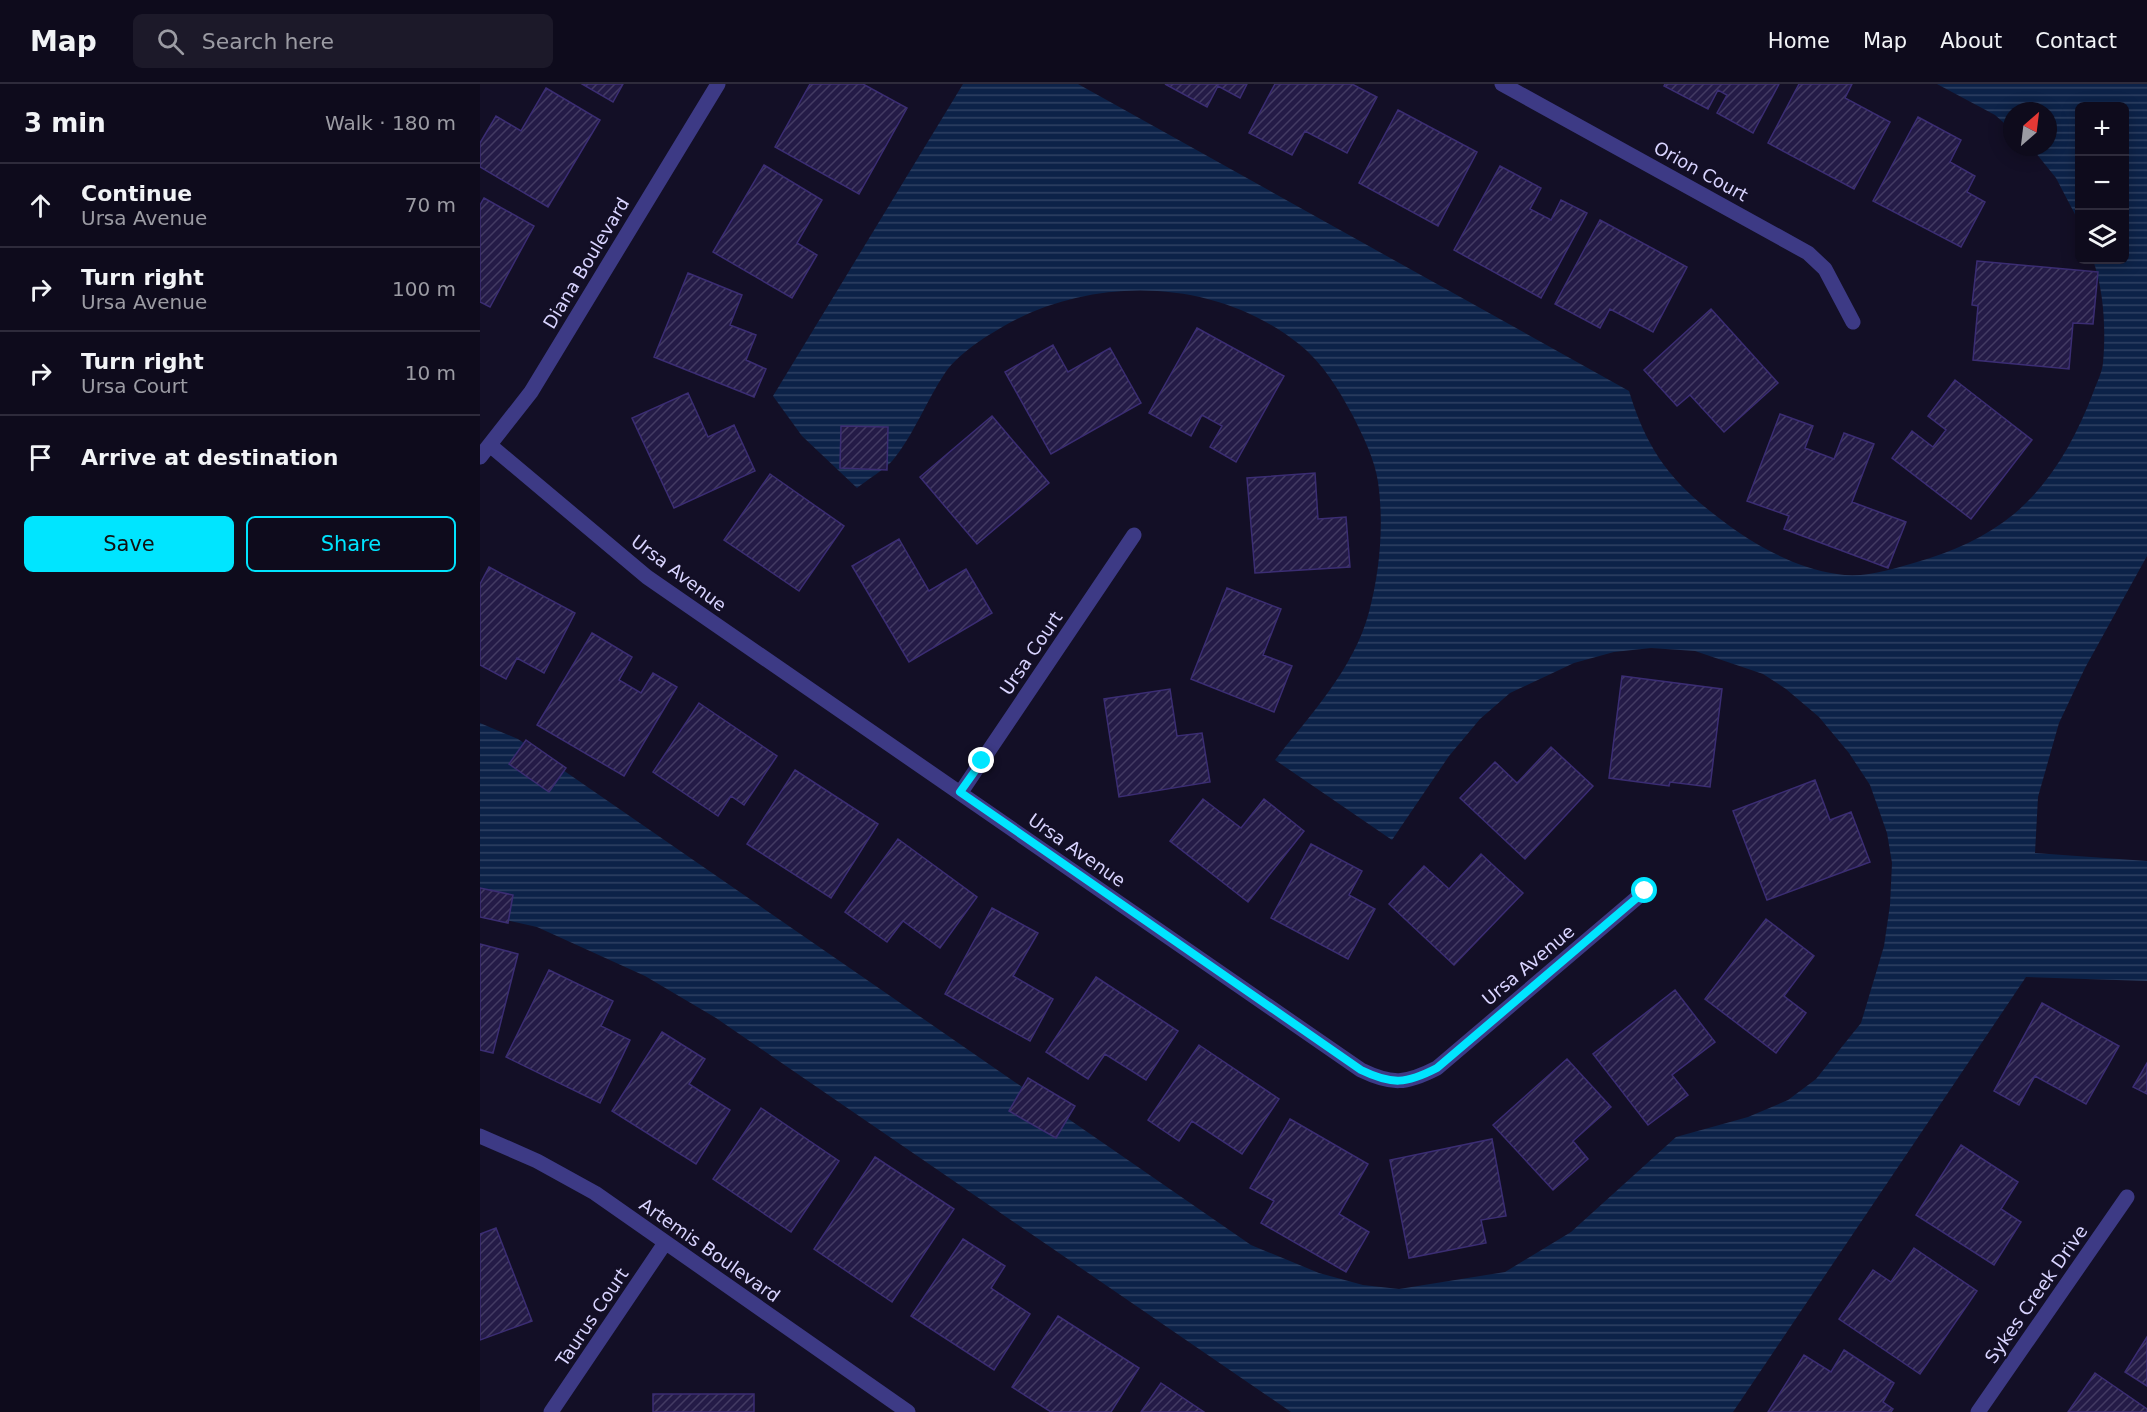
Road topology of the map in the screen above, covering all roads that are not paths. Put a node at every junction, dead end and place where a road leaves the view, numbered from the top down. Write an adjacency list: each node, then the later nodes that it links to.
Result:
1 (718, 84): 4 (street, Diana Boulevard)
2 (1502, 84): 3 (street, Orion Court)
3 (1853, 322)
4 (491, 446): 5 (street, Diana Boulevard); 7 (street, Ursa Avenue)
5 (480, 457)
6 (1134, 535): 7 (street, Ursa Court)
7 (960, 792): 8 (street, Ursa Avenue)
8 (1645, 891)
9 (480, 1136): 11 (street, Artemis Boulevard)
10 (2127, 1197): 14 (street, Sykes Creek Drive)
11 (665, 1243): 12 (street, Taurus Court); 13 (street, Artemis Boulevard)
12 (551, 1412)
13 (908, 1412)
14 (1978, 1412)

